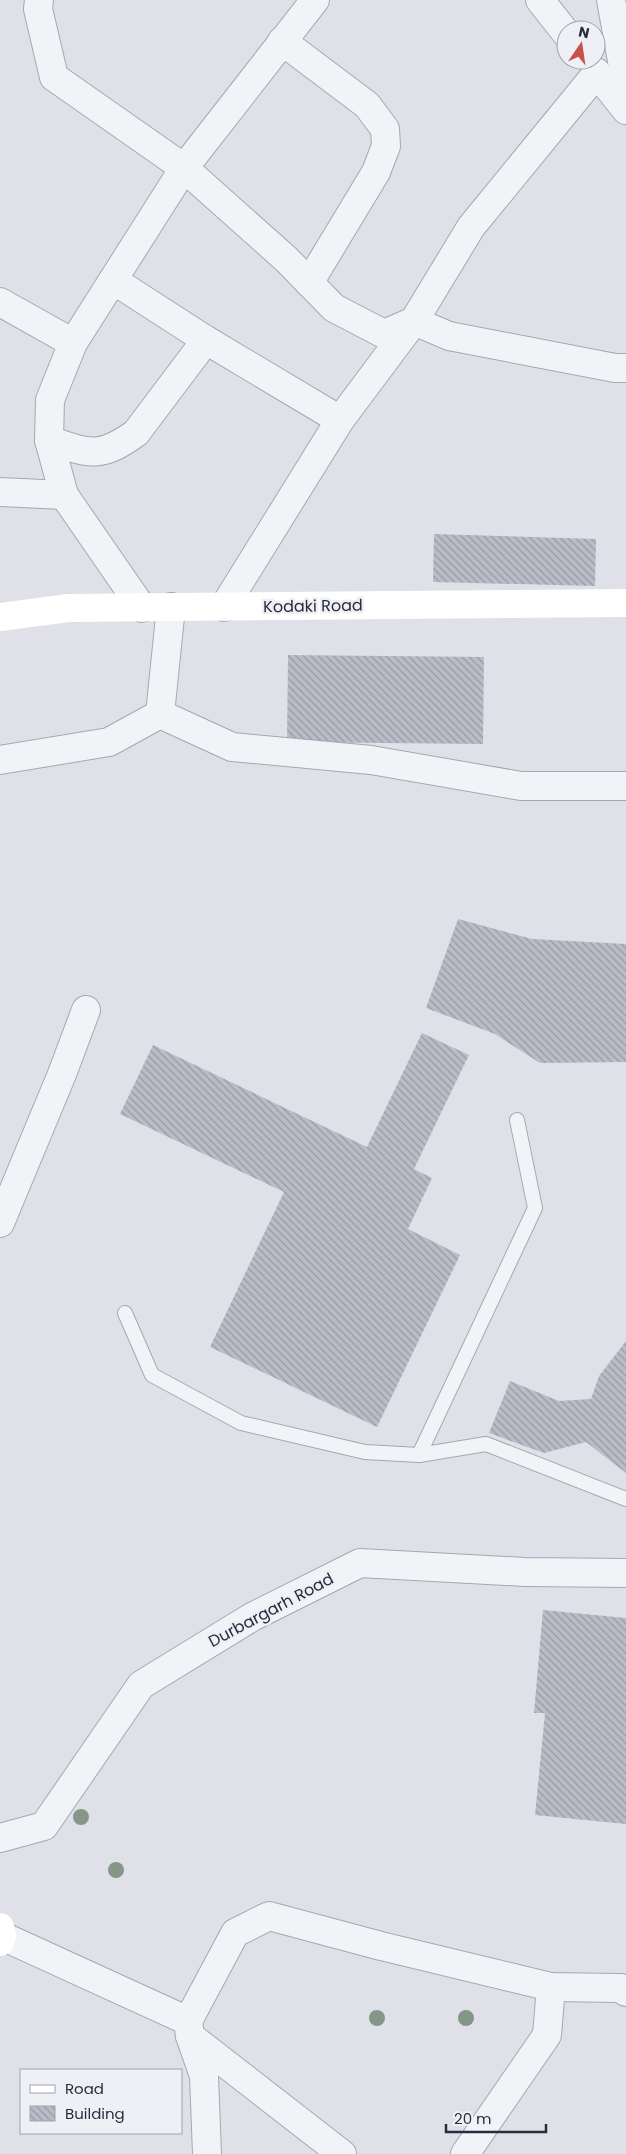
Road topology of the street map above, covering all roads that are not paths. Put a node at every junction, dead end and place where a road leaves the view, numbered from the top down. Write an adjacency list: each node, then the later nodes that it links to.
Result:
1 (39, 0): 11 (street)
2 (315, 0): 6 (street)
3 (540, 0): 5 (street)
4 (610, 0): 9 (street)
5 (556, 20)
6 (282, 41): 11 (street); 13 (street)
7 (589, 70): 15 (street)
8 (595, 70): 10 (street)
9 (626, 83)
10 (626, 110)
11 (184, 168): 12 (street); 13 (street)
12 (113, 280): 16 (street); 17 (street)
13 (309, 283): 15 (street)
14 (0, 302): 17 (street)
15 (414, 321): 18 (street); 19 (street)
16 (206, 340): 19 (street); 20 (street)
17 (73, 343): 20 (street)
18 (626, 368)
19 (340, 420): 25 (street)
20 (49, 440): 22 (street)
21 (0, 492): 22 (street)
22 (64, 495): 26 (street)
23 (626, 603): 25 (street, Kodaki Road)
24 (171, 607): 25 (street, Kodaki Road); 26 (street, Kodaki Road); 28 (street)
25 (224, 607)
26 (142, 608): 27 (street, Kodaki Road)
27 (0, 617)
28 (160, 714): 29 (street); 30 (street)
29 (0, 760)
30 (626, 786)
31 (86, 1010): 33 (street)
32 (517, 1120): 35 (lane)
33 (0, 1223)
34 (125, 1313): 35 (lane)
35 (419, 1455): 36 (lane)
36 (626, 1499)
37 (626, 1573): 38 (street, Durbargarh Road)
38 (0, 1838)
39 (1, 1935): 42 (street)
40 (551, 1987): 41 (street); 42 (street); 45 (street)
41 (626, 1992)
42 (189, 2028): 43 (street); 44 (street)
43 (207, 2154)
44 (342, 2154)
45 (465, 2154)

